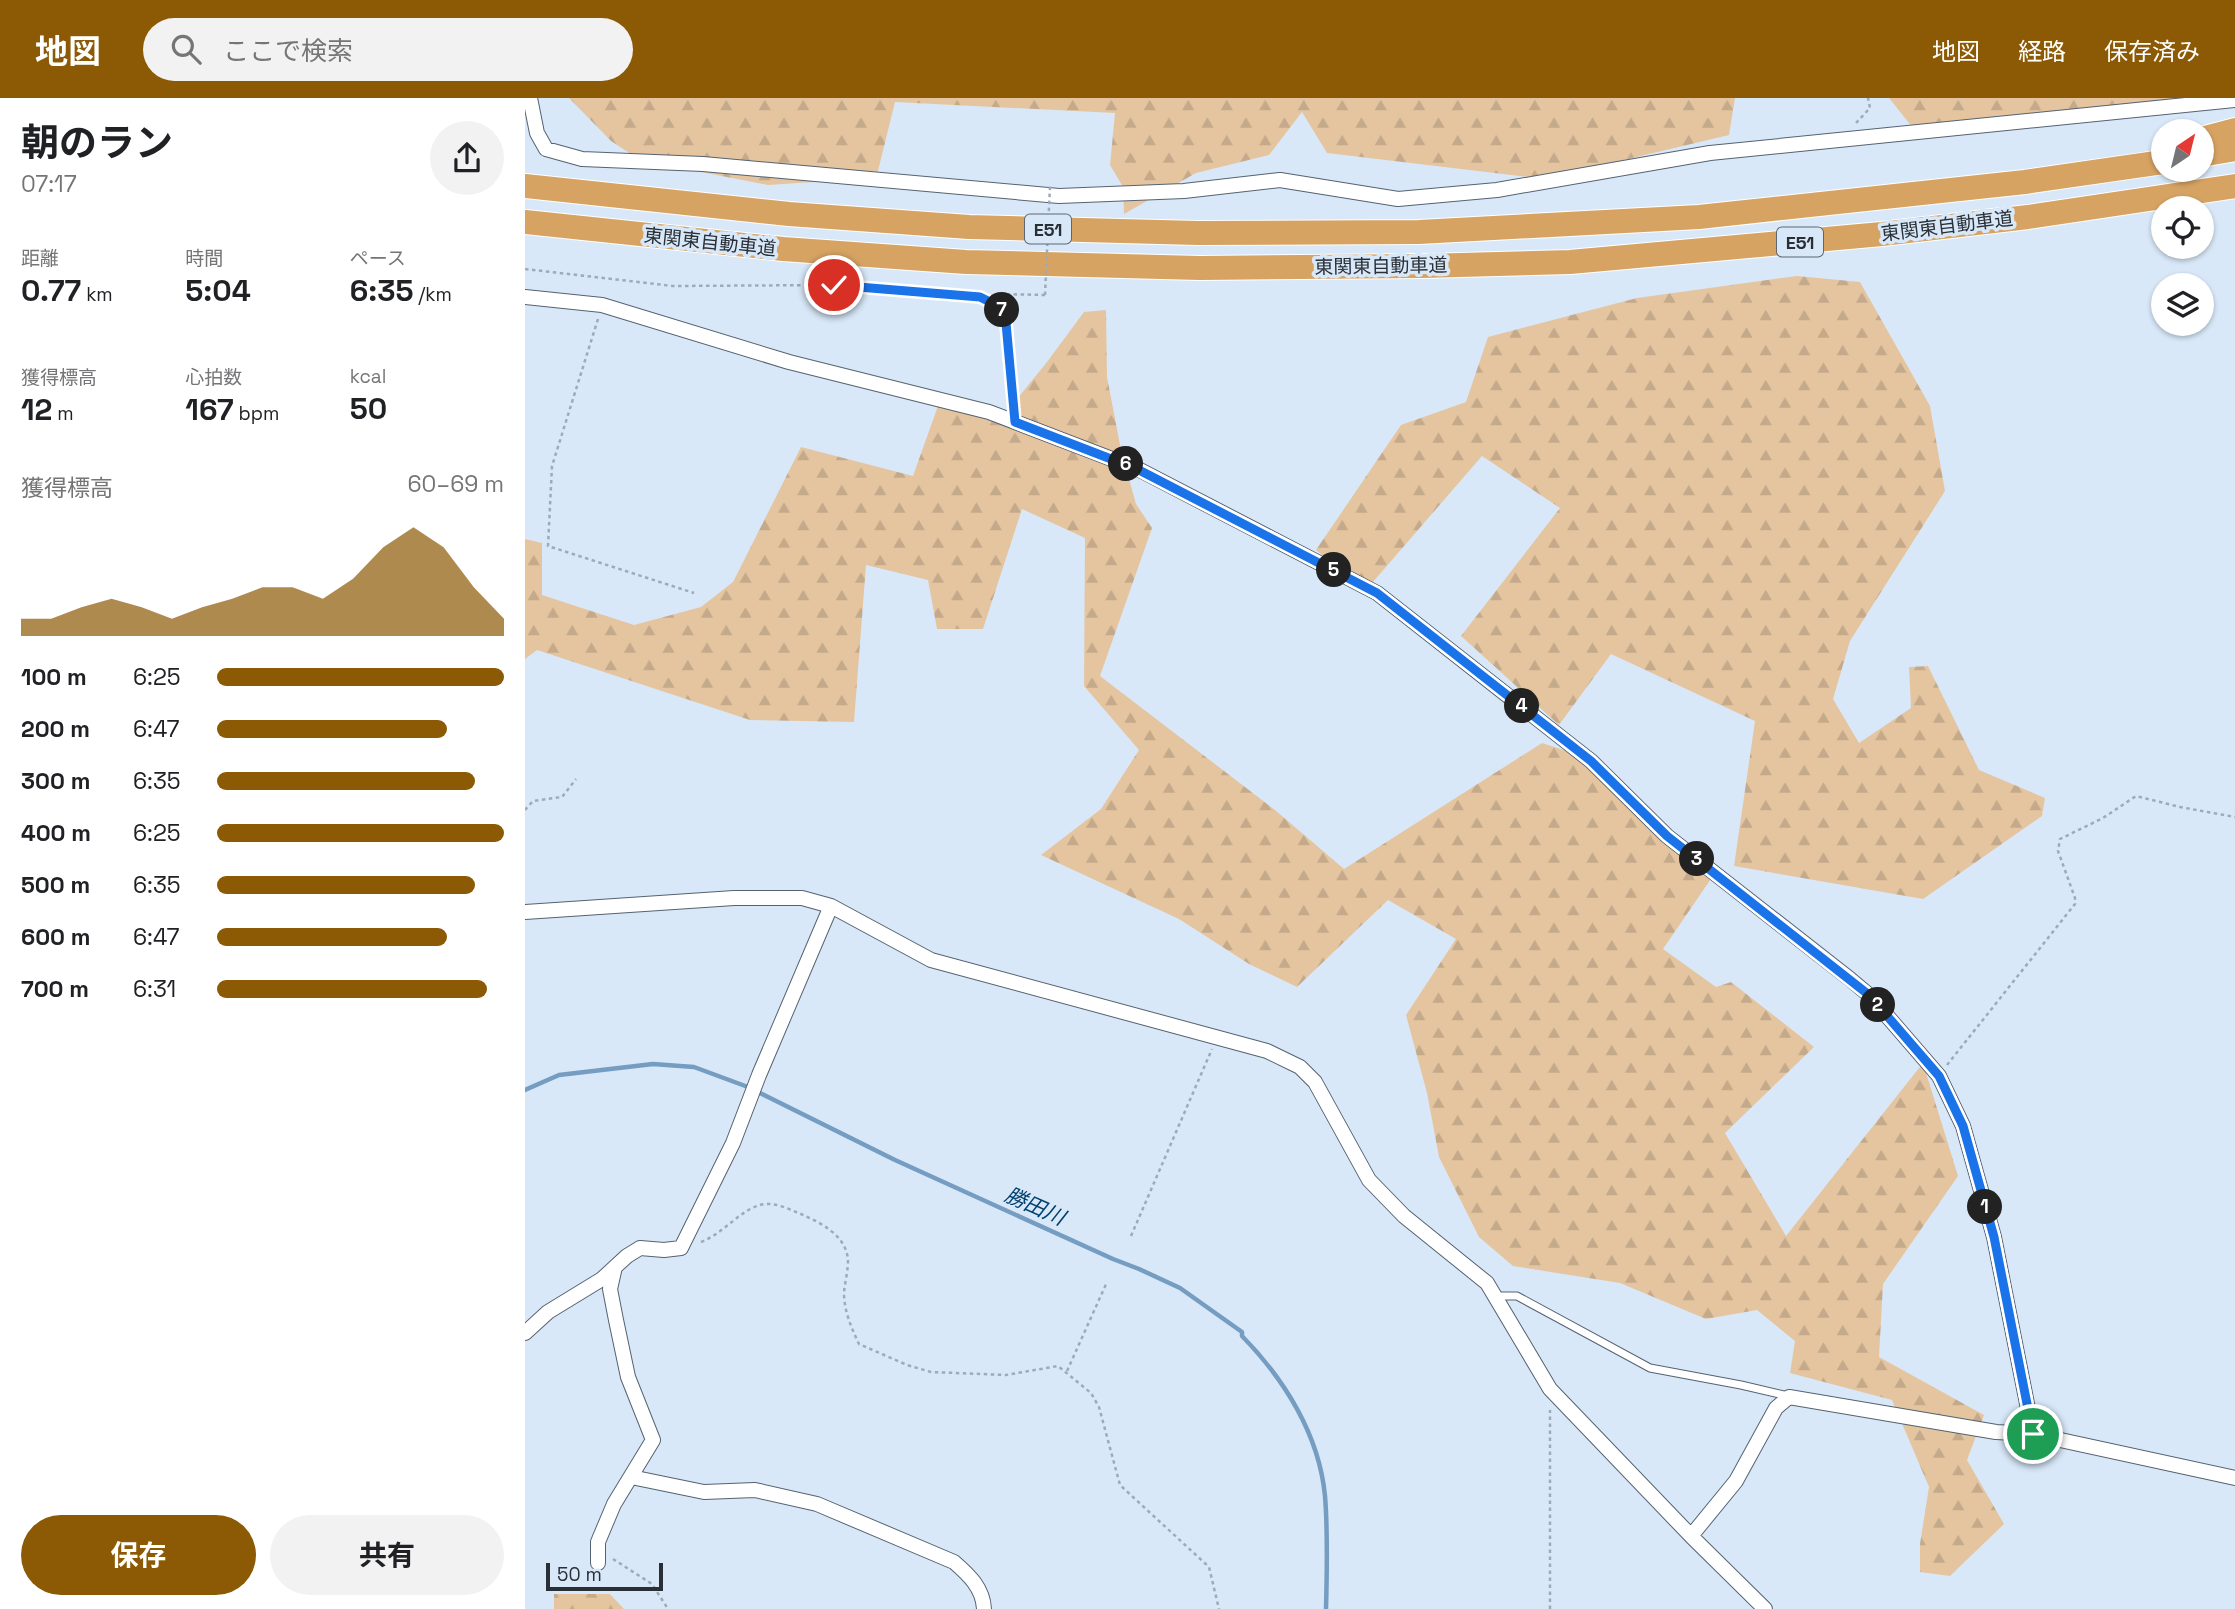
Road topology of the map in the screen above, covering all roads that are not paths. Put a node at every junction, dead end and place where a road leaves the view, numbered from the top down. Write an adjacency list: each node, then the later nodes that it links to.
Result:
1 (530, 98): 2 (street)
2 (2235, 100)
3 (2235, 130): 4 (highway)
4 (2214, 136)
5 (2235, 149): 7 (highway)
6 (2151, 153): 9 (highway)
7 (2214, 153)
8 (2151, 164): 9 (highway, 東関東自動車道 / E51)
9 (2066, 177): 10 (highway, 東関東自動車道 / E51)
10 (525, 186)
11 (2235, 186): 12 (highway, 東関東自動車道 / E51)
12 (525, 222)
13 (525, 297): 20 (street)
14 (831, 906): 15 (street); 16 (street); 17 (street)
15 (525, 912)
16 (615, 1267): 18 (street); 21 (street)
17 (1495, 1296): 19 (lane); 23 (street)
18 (525, 1333)
19 (1789, 1397): 20 (street); 23 (street)
20 (2033, 1434): 22 (street)
21 (631, 1477): 24 (street); 25 (street)
22 (2235, 1478)
23 (1691, 1536): 26 (street)
24 (598, 1556)
25 (984, 1609)
26 (1765, 1609)

